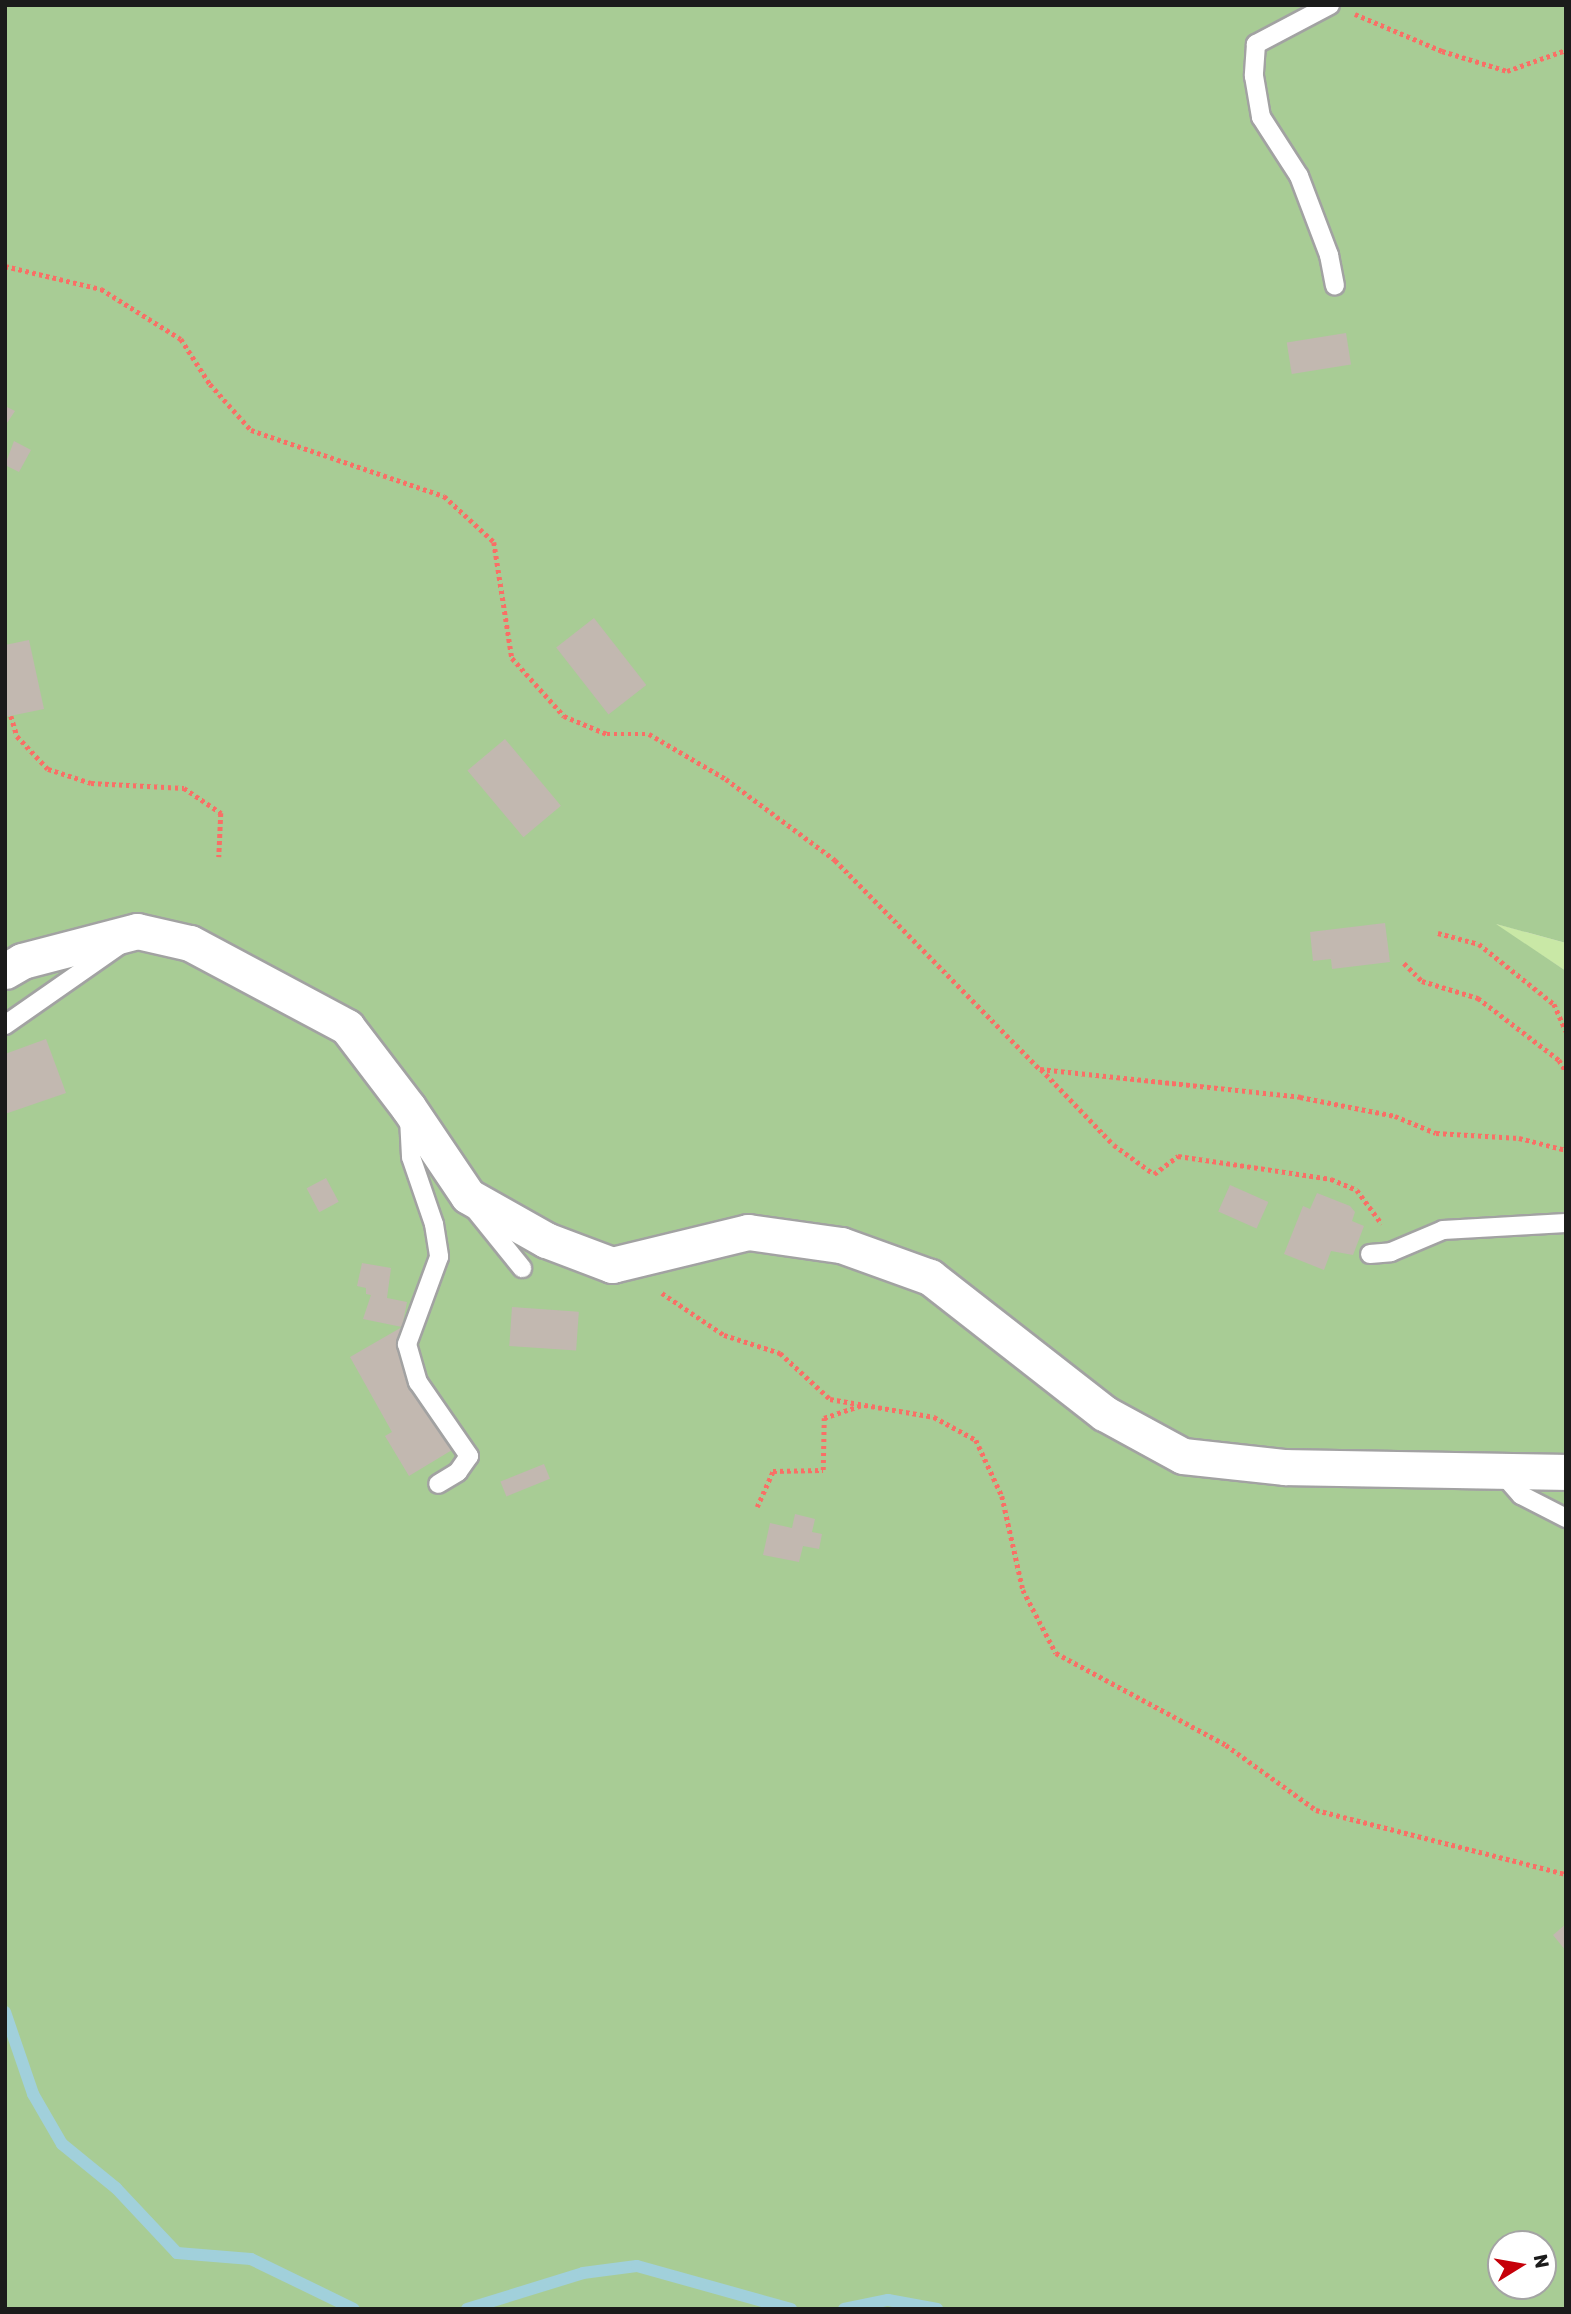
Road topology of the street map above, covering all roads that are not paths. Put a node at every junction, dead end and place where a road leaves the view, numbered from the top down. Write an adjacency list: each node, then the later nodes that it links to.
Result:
1 (1339, 8): 2 (lane)
2 (1335, 285)
3 (137, 931): 4 (street); 5 (lane); 6 (street)
4 (5, 971)
5 (5, 1025)
6 (408, 1107): 7 (street); 13 (lane)
7 (468, 1196): 10 (lane); 11 (street)
8 (1566, 1223): 9 (lane)
9 (1370, 1254)
10 (522, 1268)
11 (1500, 1471): 12 (street); 14 (lane)
12 (1566, 1472)
13 (438, 1484)
14 (1566, 1518)

